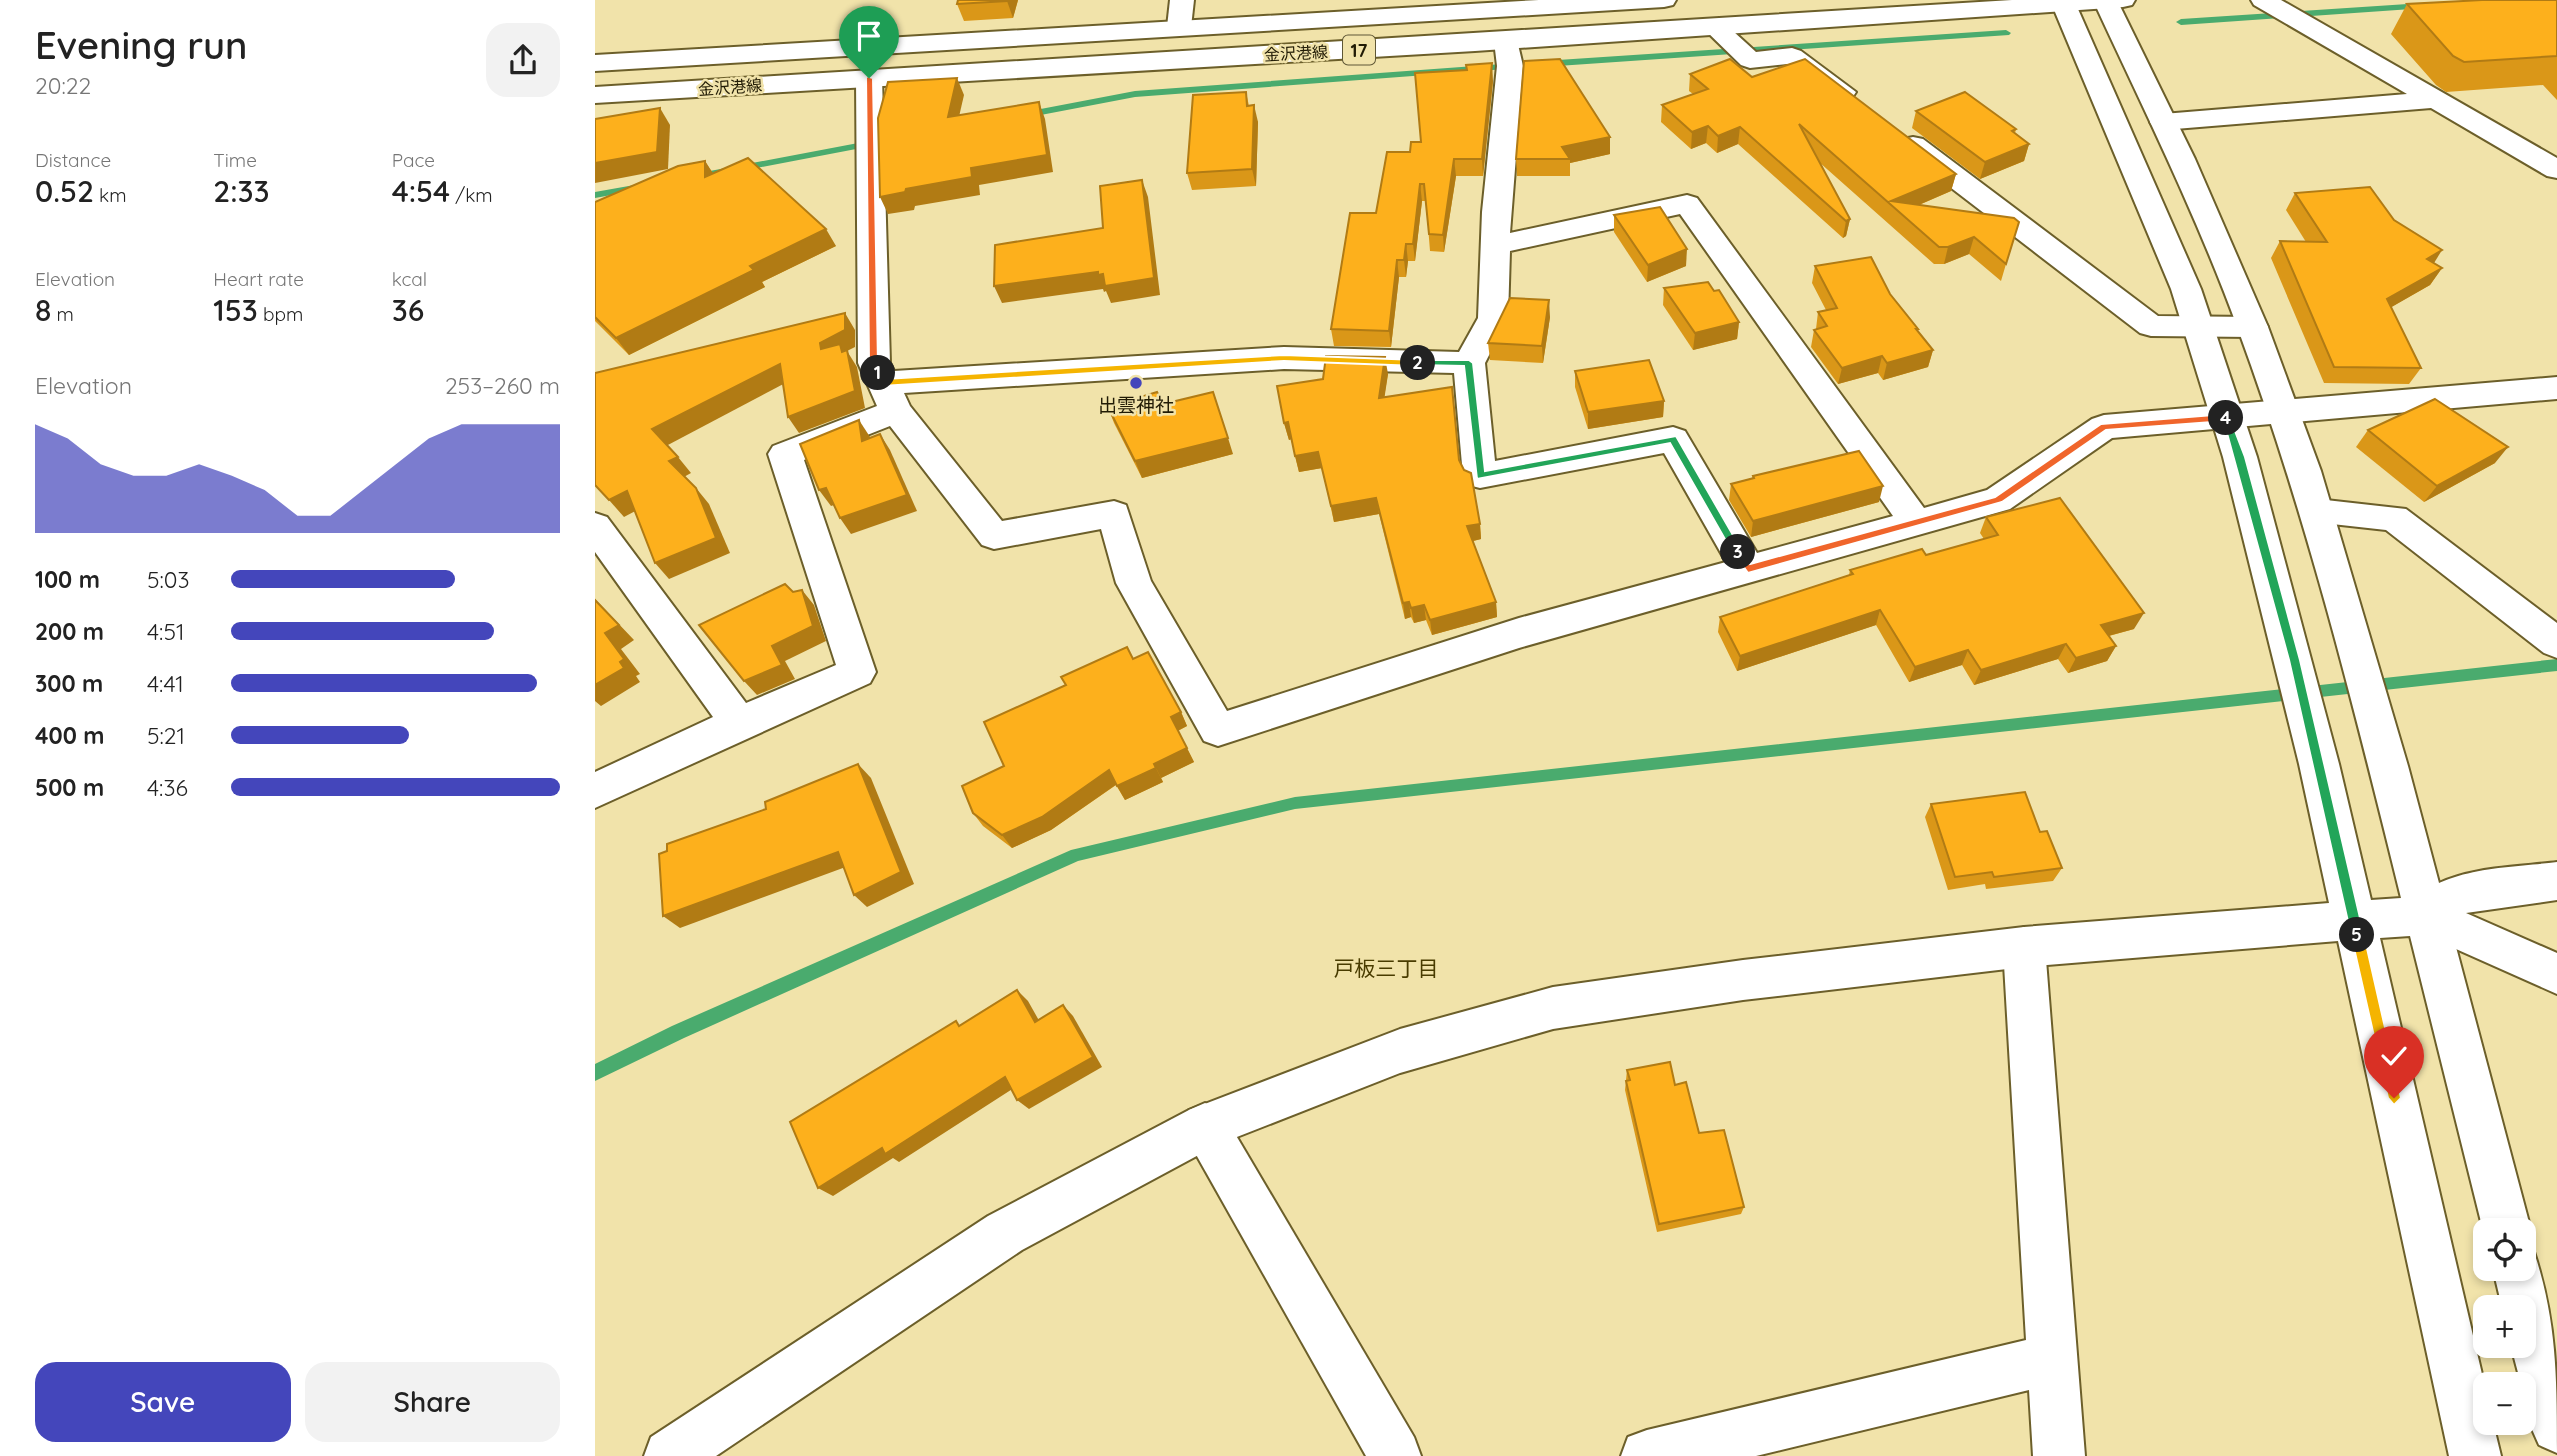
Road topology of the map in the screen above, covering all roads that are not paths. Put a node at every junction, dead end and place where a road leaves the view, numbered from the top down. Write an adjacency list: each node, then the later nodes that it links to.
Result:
1 (1182, 0): 6 (street)
2 (1664, 0): 6 (street, 金沢港線 / 17)
3 (2112, 0): 4 (street, 金沢港線 / 17); 14 (street)
4 (2063, 2): 7 (street, 金沢港線 / 17); 18 (street)
5 (2279, 10): 12 (street)
6 (1179, 27): 9 (street, 金沢港線 / 17)
7 (1731, 42): 8 (street, 金沢港線 / 17); 13 (street)
8 (1509, 57): 10 (street, 金沢港線 / 17); 17 (street)
9 (595, 63)
10 (869, 78): 11 (street, 金沢港線 / 17); 22 (street)
11 (595, 95)
12 (2436, 100): 14 (street); 16 (street)
13 (1863, 107)
14 (2163, 122): 19 (street)
15 (1896, 132): 18 (street)
16 (2557, 170)
17 (1495, 245): 20 (street); 26 (street)
18 (2198, 327): 19 (street); 24 (street)
19 (2253, 327): 23 (street)
20 (1469, 363): 22 (street); 28 (street)
21 (2557, 388): 23 (street)
22 (889, 397): 28 (street); 30 (street)
23 (2284, 414): 24 (street); 25 (street)
24 (2228, 418): 26 (street); 34 (street)
25 (2317, 512): 29 (street); 33 (street)
26 (1917, 524): 28 (street)
27 (595, 526): 30 (street)
28 (1748, 569)
29 (2548, 636)
30 (739, 723): 31 (street)
31 (595, 791)
32 (2557, 881): 33 (street)
33 (2426, 915): 34 (street); 36 (street); 38 (street)
34 (2354, 919): 35 (street); 46 (street)
35 (2024, 947): 37 (street); 40 (street)
36 (2557, 974)
37 (1205, 1126): 42 (street); 43 (street)
38 (2504, 1218)
39 (2520, 1281): 41 (street)
40 (2053, 1359): 44 (street); 45 (street)
41 (2557, 1427)
42 (670, 1456)
43 (1395, 1456)
44 (1647, 1456)
45 (2059, 1456)
46 (2475, 1456)

